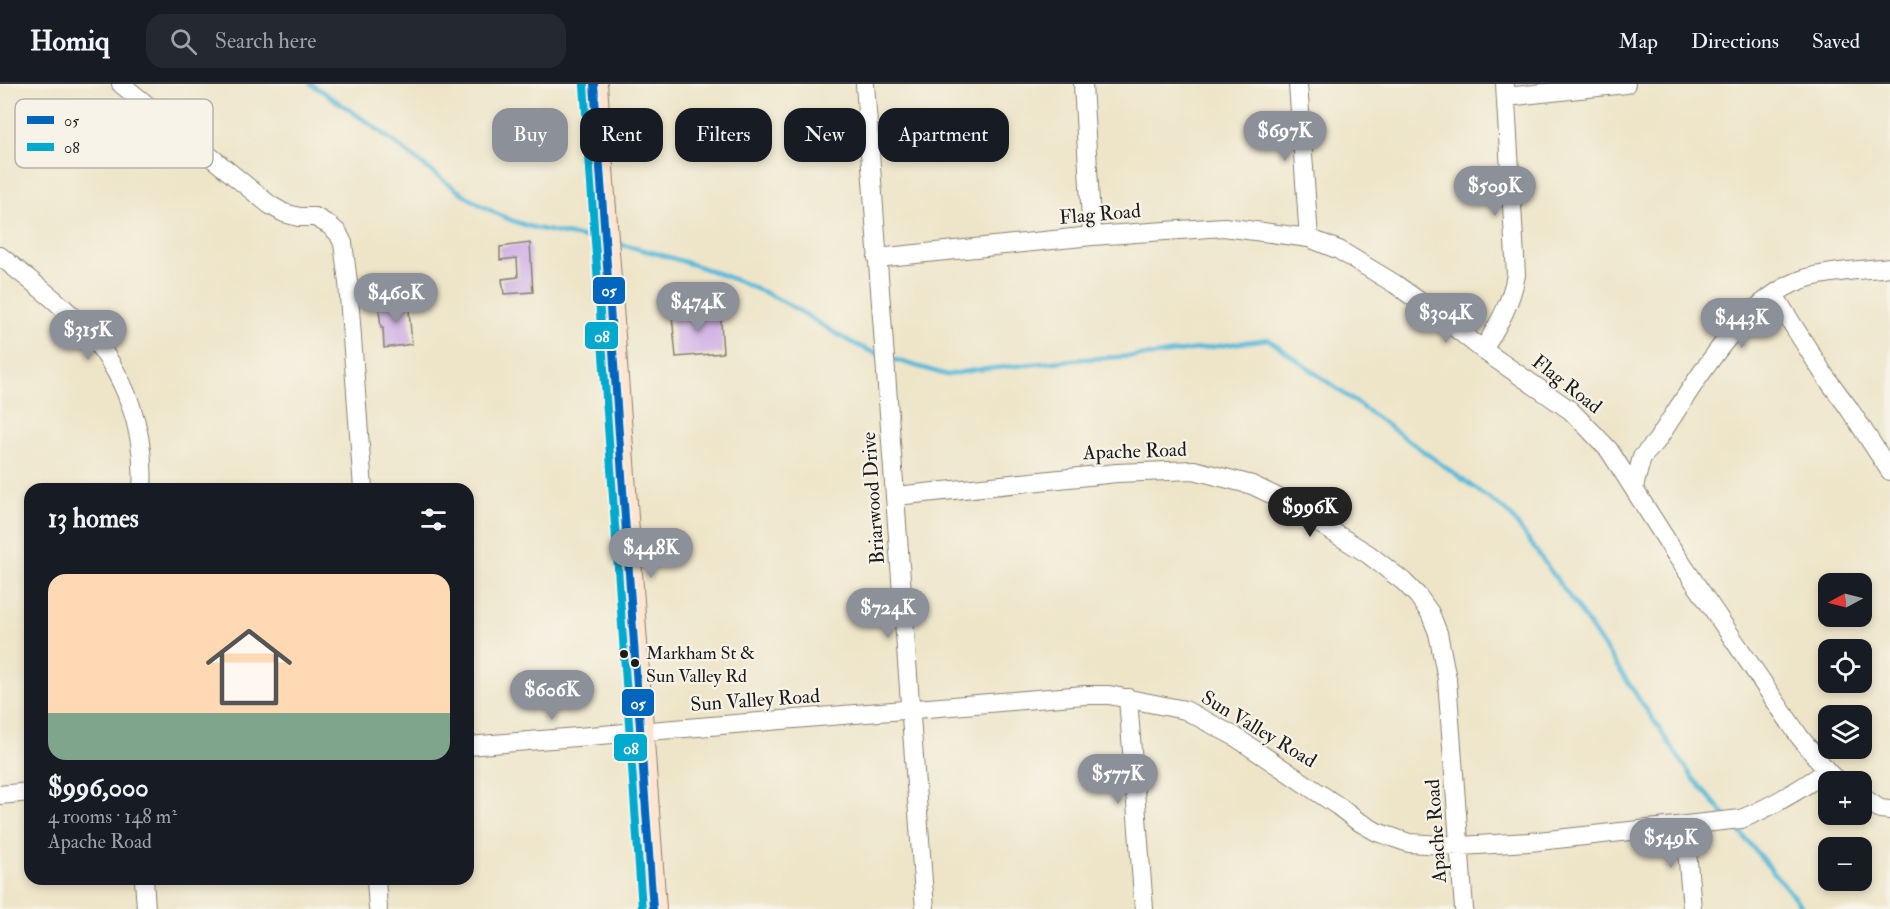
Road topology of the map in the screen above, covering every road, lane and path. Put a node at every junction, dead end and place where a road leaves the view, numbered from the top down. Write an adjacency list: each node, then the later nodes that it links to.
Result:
1 (121, 84): 8 (street)
2 (594, 84): 24 (main road)
3 (865, 84): 13 (street, Briarwood Drive)
4 (1083, 84): 10 (street)
5 (1298, 84): 11 (street)
6 (1626, 84): 7 (street)
7 (1506, 91): 16 (street)
8 (139, 99)
9 (213, 159): 19 (street)
10 (1092, 236): 11 (street, Flag Road); 13 (street, Flag Road)
11 (1309, 238): 16 (street, Flag Road)
12 (0, 256): 18 (street)
13 (877, 258): 21 (street, Briarwood Drive)
14 (1890, 267): 15 (street)
15 (1774, 295): 17 (street); 20 (street)
16 (1483, 350): 20 (street, Flag Road)
17 (1890, 471)
18 (142, 483)
19 (363, 483)
20 (1634, 487): 26 (street, Flag Road)
21 (896, 496): 23 (street, Briarwood Drive); 33 (street, Apache Road)
22 (1128, 698): 23 (street, Sun Valley Road); 33 (street, Sun Valley Road); 40 (street)
23 (911, 711): 24 (street, Sun Valley Road); 39 (street, Briarwood Drive)
24 (640, 731): 25 (street, Sun Valley Road); 38 (main road)
25 (474, 745)
26 (1828, 771)
27 (1818, 783): 32 (street, Sun Valley Road)
28 (24, 793): 29 (street)
29 (0, 795)
30 (1872, 803): 31 (street)
31 (1890, 810)
32 (1686, 826): 33 (street, Sun Valley Road); 42 (street)
33 (1460, 846): 41 (street, Apache Road)
34 (144, 885): 36 (street)
35 (376, 885): 37 (street)
36 (146, 909)
37 (378, 909)
38 (653, 909)
39 (925, 909)
40 (1144, 909)
41 (1464, 909)
42 (1692, 909)

